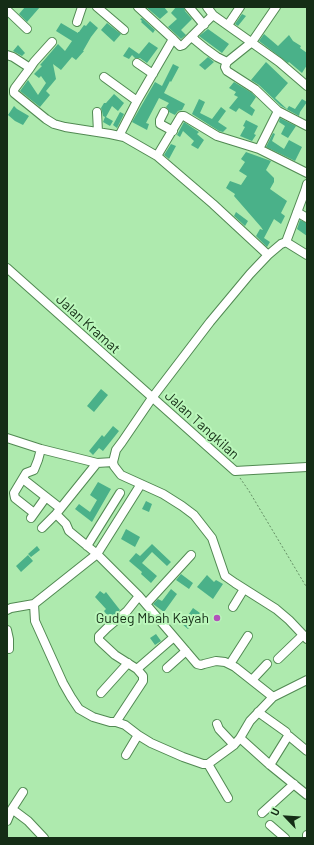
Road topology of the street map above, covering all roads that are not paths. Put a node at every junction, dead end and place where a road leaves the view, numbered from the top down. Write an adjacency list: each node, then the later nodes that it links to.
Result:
1 (82, 7): 10 (street)
2 (97, 7): 14 (street)
3 (138, 7): 16 (street)
4 (189, 7): 11 (street)
5 (207, 7): 9 (street)
6 (240, 7): 12 (street)
7 (276, 7): 18 (street)
8 (7, 10): 13 (street)
9 (213, 15): 11 (street); 12 (street)
10 (77, 22)
11 (204, 25): 15 (street)
12 (228, 25): 18 (street)
13 (27, 29)
14 (124, 30)
15 (192, 36): 16 (street); 20 (street)
16 (173, 39): 23 (street)
17 (52, 42): 22 (street)
18 (252, 42): 20 (street); 25 (street)
19 (7, 55): 22 (street)
20 (227, 62): 27 (street)
21 (137, 63): 23 (street)
22 (30, 68): 32 (street)
23 (153, 74): 26 (street)
24 (104, 77): 26 (street)
25 (307, 86)
26 (137, 101): 33 (street)
27 (278, 111): 30 (street); 34 (street)
28 (96, 112): 32 (street)
29 (164, 112): 31 (street)
30 (307, 126)
31 (173, 131): 34 (street); 35 (street)
32 (98, 132): 33 (street)
33 (119, 136): 35 (street)
34 (259, 149): 36 (street)
35 (156, 156): 41 (street)
36 (307, 173)
37 (307, 184): 38 (street)
38 (297, 212): 39 (street); 40 (street)
39 (307, 218)
40 (286, 242): 41 (street); 42 (street)
41 (268, 255): 44 (street)
42 (307, 255)
43 (7, 268): 44 (street, Jalan Kramat)
44 (152, 398): 47 (street); 49 (street, Jalan Tangkilan)
45 (7, 438): 46 (street)
46 (41, 449): 48 (street); 50 (street)
47 (113, 462): 48 (street); 51 (street)
48 (97, 463): 54 (street)
49 (307, 467)
50 (23, 479): 53 (street); 53 (street)
51 (141, 484): 57 (street); 59 (street)
52 (120, 493): 56 (street)
53 (46, 497): 54 (street)
54 (58, 511): 55 (street); 56 (street)
55 (42, 528)
56 (87, 546): 57 (street)
57 (97, 554): 60 (street); 61 (street)
58 (191, 555): 62 (street)
59 (244, 589): 63 (street); 68 (street)
60 (140, 596): 62 (street); 72 (street)
61 (34, 604): 64 (street); 82 (street)
62 (146, 604): 67 (street)
63 (233, 607)
64 (7, 610)
65 (7, 630): 69 (street)
66 (248, 636): 73 (street)
67 (174, 637): 70 (street); 76 (street)
68 (305, 637): 71 (street)
69 (9, 650)
70 (186, 651): 73 (street); 75 (street)
71 (278, 659)
72 (128, 663): 76 (street); 79 (street)
73 (230, 664): 77 (street)
74 (267, 664): 77 (street)
75 (168, 668)
76 (137, 669): 82 (street)
77 (252, 680): 80 (street)
78 (307, 680): 80 (street)
79 (101, 693)
80 (273, 697): 81 (street)
81 (258, 712): 84 (street); 86 (street)
82 (116, 722): 85 (street)
83 (217, 724): 87 (street)
84 (286, 732)
85 (138, 734): 89 (street); 90 (street)
86 (240, 738): 87 (street); 91 (street)
87 (234, 745): 90 (street)
88 (307, 751): 91 (street)
89 (126, 756)
90 (208, 764): 95 (street)
91 (270, 765): 92 (street)
92 (294, 784): 94 (street); 97 (street)
93 (23, 792): 96 (street)
94 (307, 794)
95 (228, 798)
96 (12, 809): 98 (street); 100 (street)
97 (262, 813)
98 (7, 821)
99 (270, 824): 101 (street)
100 (44, 838)
101 (285, 838)

